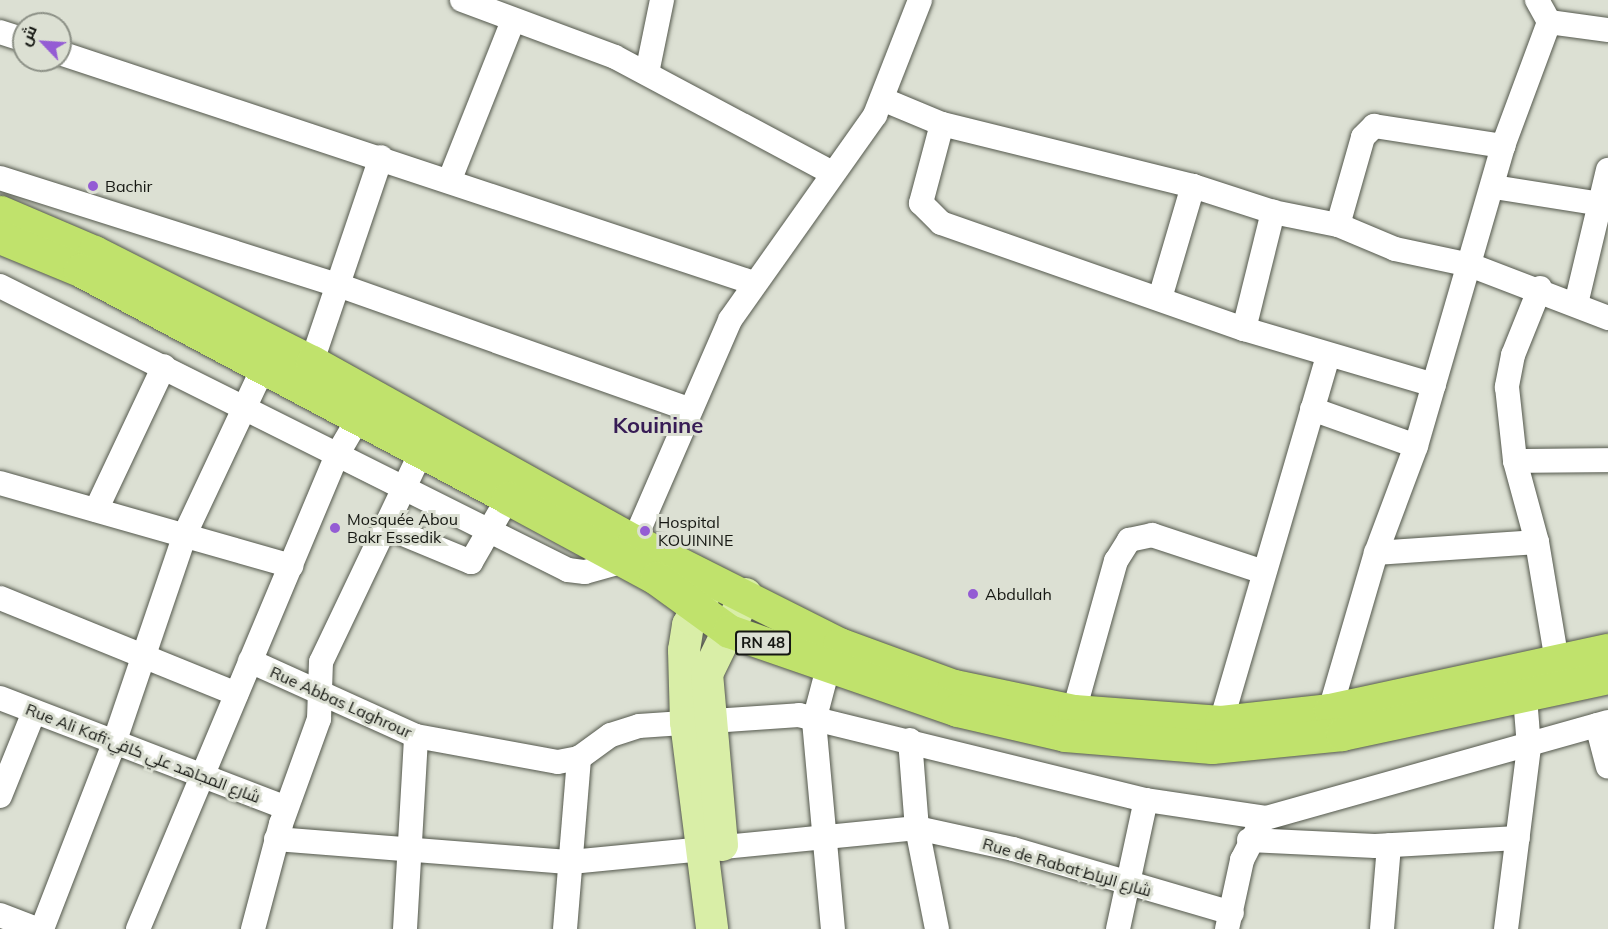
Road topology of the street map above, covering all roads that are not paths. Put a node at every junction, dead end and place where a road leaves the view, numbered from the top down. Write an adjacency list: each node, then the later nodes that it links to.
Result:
1 (462, 0): 5 (street)
2 (662, 0): 9 (street)
3 (920, 0): 10 (street)
4 (1537, 0): 6 (street)
5 (513, 21): 9 (street); 17 (street)
6 (1549, 22): 7 (street); 12 (street)
7 (1608, 30)
8 (72, 57): 13 (street)
9 (647, 73): 15 (street)
10 (882, 99): 11 (street); 15 (street)
11 (942, 124): 18 (street); 30 (street)
12 (1503, 146): 19 (street); 23 (street)
13 (381, 157): 17 (street); 27 (street)
14 (1608, 170): 20 (street)
15 (832, 173): 26 (street)
16 (0, 178): 27 (street)
17 (450, 180): 26 (street)
18 (1193, 186): 22 (street); 30 (street)
19 (1494, 187): 20 (street); 25 (street)
20 (1604, 204): 31 (street)
21 (0, 212): 37 (highway, RN 48)
22 (1273, 212): 23 (street); 33 (street)
23 (1338, 225): 25 (street)
24 (0, 237): 36 (highway, RN 48)
25 (1470, 265): 29 (street); 38 (street)
26 (752, 282): 41 (street)
27 (338, 285): 37 (street); 41 (street)
28 (0, 286): 35 (street)
29 (1540, 288): 31 (street); 46 (street)
30 (1160, 298): 33 (street)
31 (1576, 304): 32 (street)
32 (1608, 318)
33 (1244, 328): 34 (street)
34 (1328, 355): 38 (street); 40 (street)
35 (165, 366): 39 (street); 51 (street)
36 (263, 368): 37 (highway, RN 48); 39 (street)
37 (307, 375): 42 (highway, RN 48); 43 (highway, RN 48)
38 (1434, 385): 44 (street)
39 (245, 406): 45 (street); 54 (street)
40 (1312, 409): 44 (street); 59 (street)
41 (691, 410): 56 (street)
42 (358, 419): 43 (highway, RN 48); 45 (street)
43 (428, 439): 49 (street); 50 (highway, RN 48); 56 (highway, RN 48)
44 (1416, 446): 57 (street)
45 (337, 455): 49 (street); 58 (street)
46 (1515, 460): 47 (street); 55 (street)
47 (1608, 460)
48 (0, 483): 51 (street)
49 (405, 489): 52 (street); 53 (street)
50 (508, 498): 53 (street); 56 (highway, RN 48)
51 (96, 510): 54 (street)
52 (386, 527): 53 (street); 71 (street)
53 (491, 532): 56 (street)
54 (185, 534): 58 (street); 66 (street)
55 (1537, 542): 57 (street); 68 (street)
56 (629, 551): 60 (highway, RN 48); 63 (highway, RN 48)
57 (1376, 553): 75 (street)
58 (291, 566): 67 (street)
59 (1264, 572): 76 (street); 80 (street)
60 (715, 578): 61 (highway, RN 48); 63 (main road)
61 (746, 594): 64 (main road); 76 (highway, RN 48)
62 (0, 598): 66 (street)
63 (696, 608): 64 (highway, RN 48); 79 (main road)
64 (729, 631): 69 (highway, RN 48); 79 (main road)
65 (1608, 650): 68 (highway, RN 48)
66 (141, 656): 72 (street); 84 (street)
67 (250, 661): 71 (street, Rue Abbas Laghrour); 72 (street)
68 (1557, 662): 75 (highway, RN 48)
69 (828, 668): 73 (highway, RN 48); 78 (street)
70 (1608, 677): 73 (highway, RN 48)
71 (320, 693): 82 (street, Rue Abbas Laghrour); 91 (street)
72 (236, 694): 88 (street)
73 (1525, 697): 85 (street)
74 (0, 698): 77 (street, Rue Ali Kafi;شارع المجاهد علي كافي)
75 (1330, 710): 80 (highway, RN 48)
76 (1074, 711): 80 (highway, RN 48)
77 (34, 712): 84 (street, Rue Ali Kafi;شارع المجاهد علي كافي); 89 (street)
78 (814, 720): 79 (street, Rue Abbas Laghrour); 83 (street, Rue Abbas Laghrour); 94 (street)
79 (698, 721): 86 (street, Rue Abbas Laghrour); 100 (main road)
80 (1221, 722)
81 (1603, 724): 85 (street); 87 (street)
82 (416, 736): 86 (street, Rue Abbas Laghrour); 99 (street)
83 (910, 740): 90 (street, Rue Abbas Laghrour); 93 (street)
84 (114, 743): 88 (street, Rue Ali Kafi;شارع المجاهد علي كافي); 106 (street)
85 (1529, 747): 92 (street); 95 (street)
86 (579, 758): 101 (street)
87 (1608, 766)
88 (202, 776): 91 (street, Rue Ali Kafi;شارع المجاهد علي كافي); 107 (street)
89 (0, 796)
90 (1146, 800): 92 (street, Rue Abbas Laghrour); 102 (street)
91 (286, 808): 96 (street)
92 (1266, 818): 97 (street)
93 (917, 828): 94 (street, Rue de Rabat;شارع الرباط); 102 (street, Rue de Rabat;شارع الرباط); 114 (street)
94 (828, 838): 100 (street, Rue de Rabat;شارع الرباط); 113 (street)
95 (1518, 838): 98 (street); 117 (street)
96 (276, 839): 99 (street, Rue de Rabat;شارع الرباط); 108 (street)
97 (1249, 840): 98 (street); 104 (street)
98 (1389, 846): 116 (street)
99 (412, 849): 101 (street, Rue de Rabat;شارع الرباط); 109 (street)
100 (712, 849): 101 (street, Rue de Rabat;شارع الرباط); 111 (main road); 112 (main road)
101 (572, 862): 110 (street)
102 (1128, 885): 104 (street, Rue de Rabat;شارع الرباط); 115 (street)
103 (0, 915): 105 (street)
104 (1230, 921)
105 (36, 929)
106 (42, 929)
107 (138, 929)
108 (253, 929)
109 (405, 929)
110 (565, 929)
111 (712, 929)
112 (731, 929)
113 (833, 929)
114 (937, 929)
115 (1118, 929)
116 (1382, 929)
117 (1506, 929)

